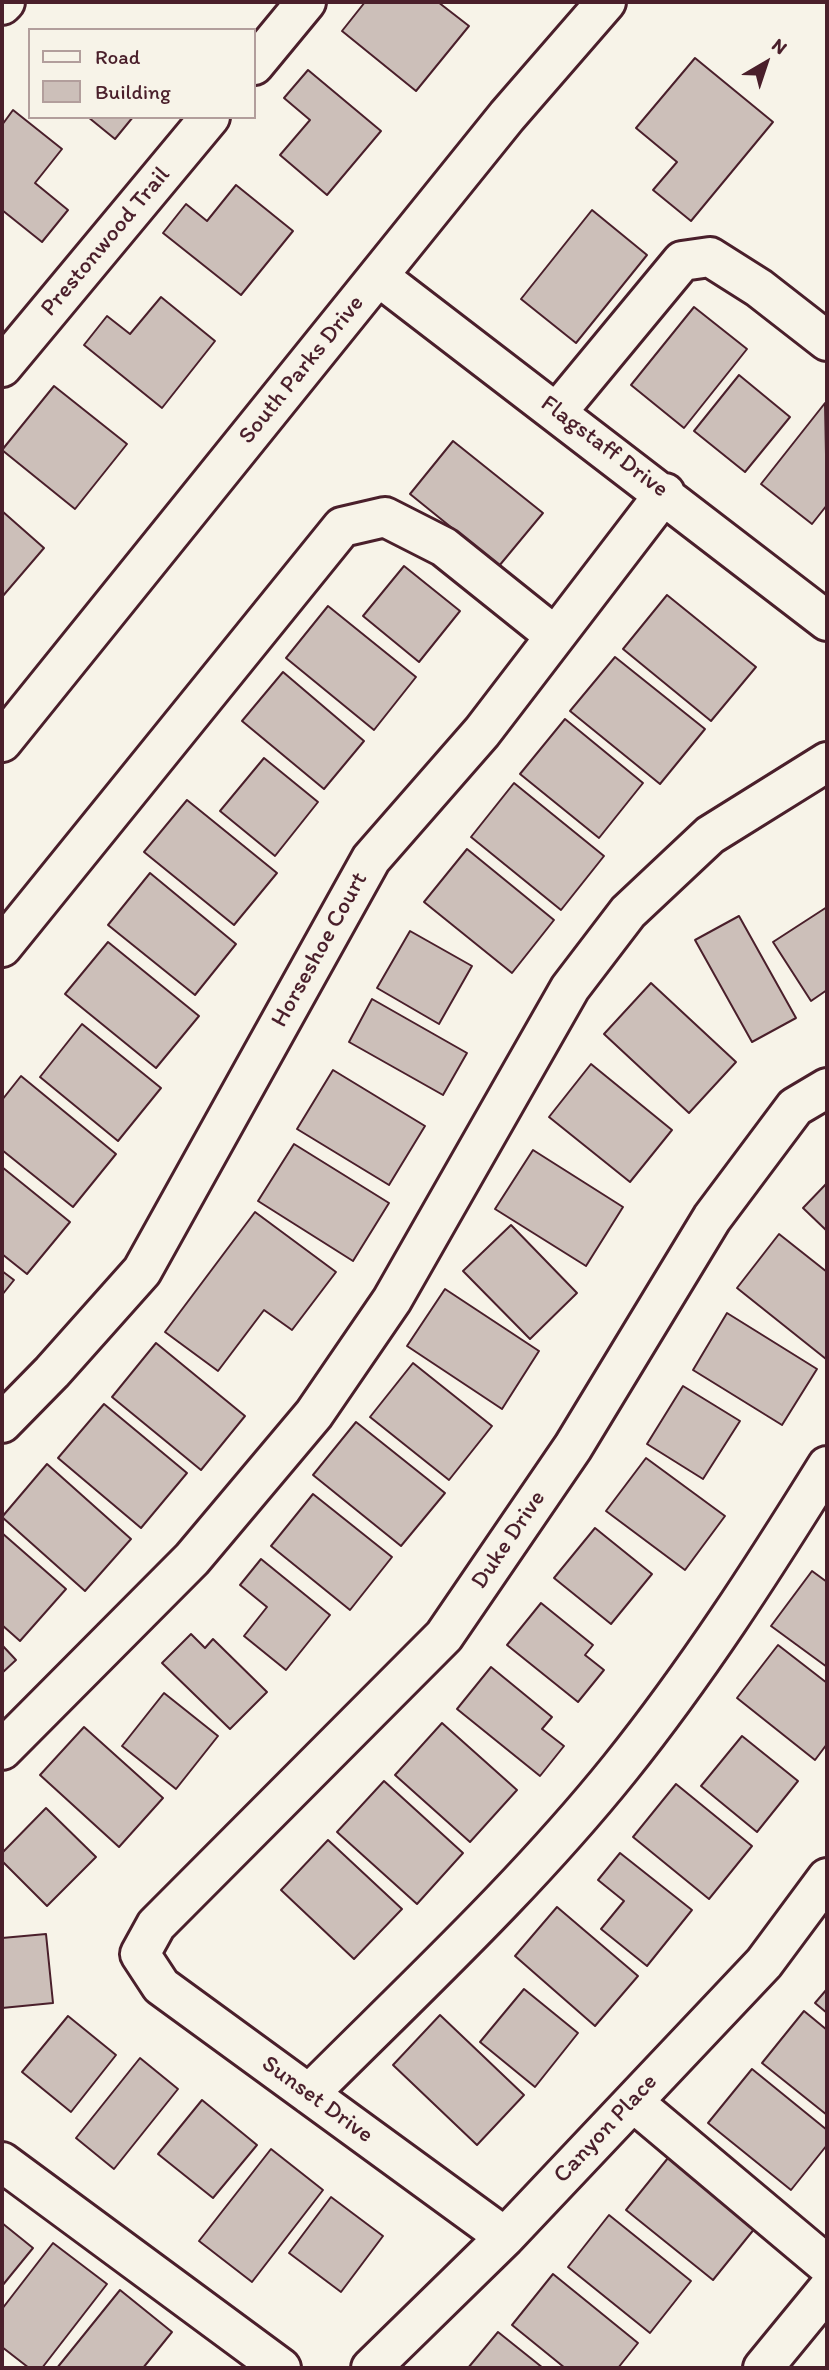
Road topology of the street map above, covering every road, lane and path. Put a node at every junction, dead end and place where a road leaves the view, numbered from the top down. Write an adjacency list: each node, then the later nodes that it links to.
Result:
1 (306, 2): 3 (street)
2 (606, 2): 5 (street, South Parks Drive)
3 (256, 63)
4 (208, 119): 7 (street, Prestonwood Trail)
5 (378, 276): 8 (street, Flagstaff Drive); 12 (street, South Parks Drive)
6 (827, 341): 8 (street)
7 (2, 367)
8 (557, 412): 9 (street, Flagstaff Drive)
9 (665, 494): 10 (street, Flagstaff Drive); 11 (street, Horseshoe Court)
10 (827, 621)
11 (555, 636): 14 (street); 16 (street, Horseshoe Court)
12 (2, 742)
13 (827, 762): 18 (street)
14 (2, 947)
15 (827, 1088): 20 (street, Duke Drive)
16 (2, 1423)
17 (827, 1465): 21 (street)
18 (2, 1750)
19 (827, 1878): 22 (street, Canyon Place)
20 (140, 1954): 21 (street, Sunset Drive)
21 (309, 2094): 24 (street, Sunset Drive)
22 (633, 2102): 24 (street, Canyon Place); 25 (street)
23 (2, 2162): 27 (street)
24 (505, 2237): 28 (street, Canyon Place)
25 (827, 2265)
26 (827, 2290): 29 (street)
27 (281, 2368)
28 (372, 2368)
29 (763, 2368)

